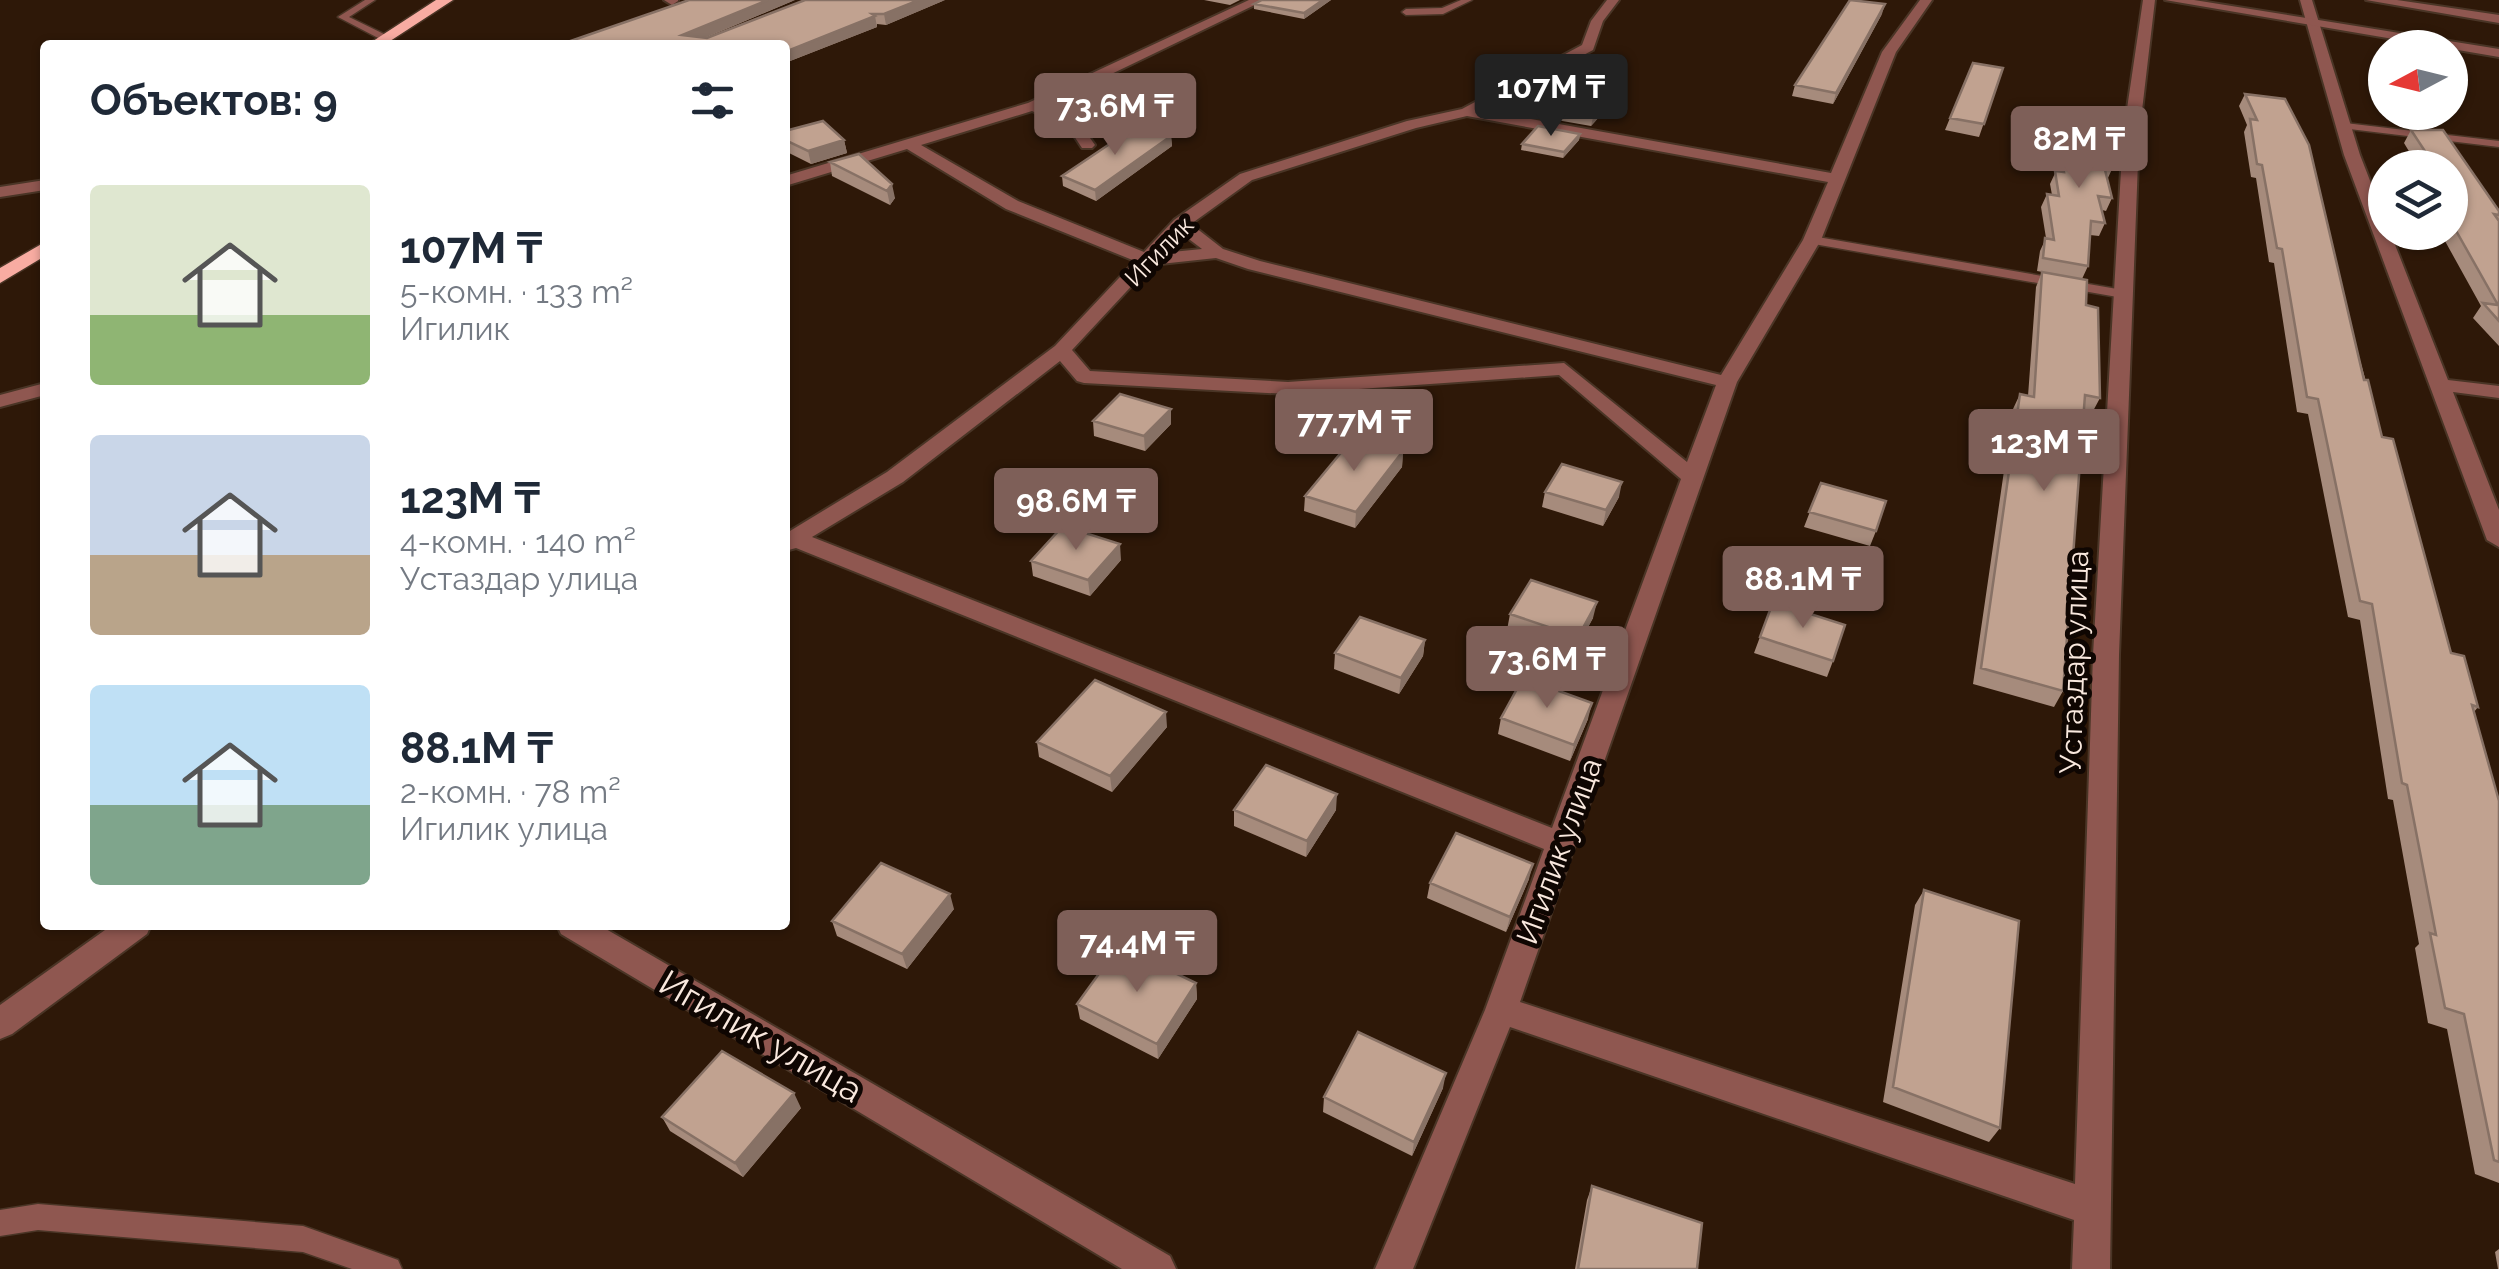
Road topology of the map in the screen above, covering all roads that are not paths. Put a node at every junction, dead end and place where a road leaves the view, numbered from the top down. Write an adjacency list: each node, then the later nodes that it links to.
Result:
1 (371, 0): 14 (lane)
2 (446, 0): 15 (highway)
3 (1259, 0): 17 (street)
4 (1468, 0): 11 (lane)
5 (1613, 0): 18 (street, Игилик)
6 (1926, 0): 24 (street, Игилик улица)
7 (2149, 0): 33 (street, Устаздар улица)
8 (2170, 0): 13 (street)
9 (2306, 0): 13 (street)
10 (2372, 0): 12 (street)
11 (1406, 12)
12 (2499, 19)
13 (2315, 24): 16 (street); 19 (street)
14 (377, 40)
15 (383, 40)
16 (2499, 53)
17 (1033, 106): 21 (street); 22 (street)
18 (1467, 112): 24 (street); 27 (street, Игилик)
19 (2345, 126): 20 (lane); 36 (street)
20 (2499, 144)
21 (911, 145): 23 (street); 31 (street)
22 (1088, 146)
23 (790, 179)
24 (1837, 179): 28 (street, Игилик улица)
25 (40, 186): 26 (street)
26 (0, 192)
27 (1180, 224): 30 (street); 31 (street, Игилик)
28 (1812, 240): 33 (lane); 35 (street, Игилик улица)
29 (40, 251): 32 (highway)
30 (1217, 254): 31 (street); 35 (street)
31 (1148, 260): 34 (street, Игилик)
32 (0, 276)
33 (2124, 294): 48 (street, Устаздар улица)
34 (1062, 350): 40 (street); 42 (street, Игилик)
35 (1728, 382): 40 (street, Игилик улица)
36 (2444, 386): 38 (street); 41 (street)
37 (40, 390): 39 (street)
38 (2499, 392)
39 (0, 401)
40 (1693, 478): 43 (street, Игилик улица)
41 (2499, 540)
42 (790, 541): 43 (street)
43 (1563, 844): 46 (street, Игилик улица)
44 (129, 930): 47 (street)
45 (581, 930): 51 (street, Игилик улица)
46 (1501, 1010): 48 (street); 52 (street, Игилик улица)
47 (0, 1024)
48 (2089, 1207): 53 (street, Устаздар улица)
49 (0, 1223): 50 (lane)
50 (389, 1269)
51 (1157, 1269)
52 (1394, 1269)
53 (2090, 1269)

